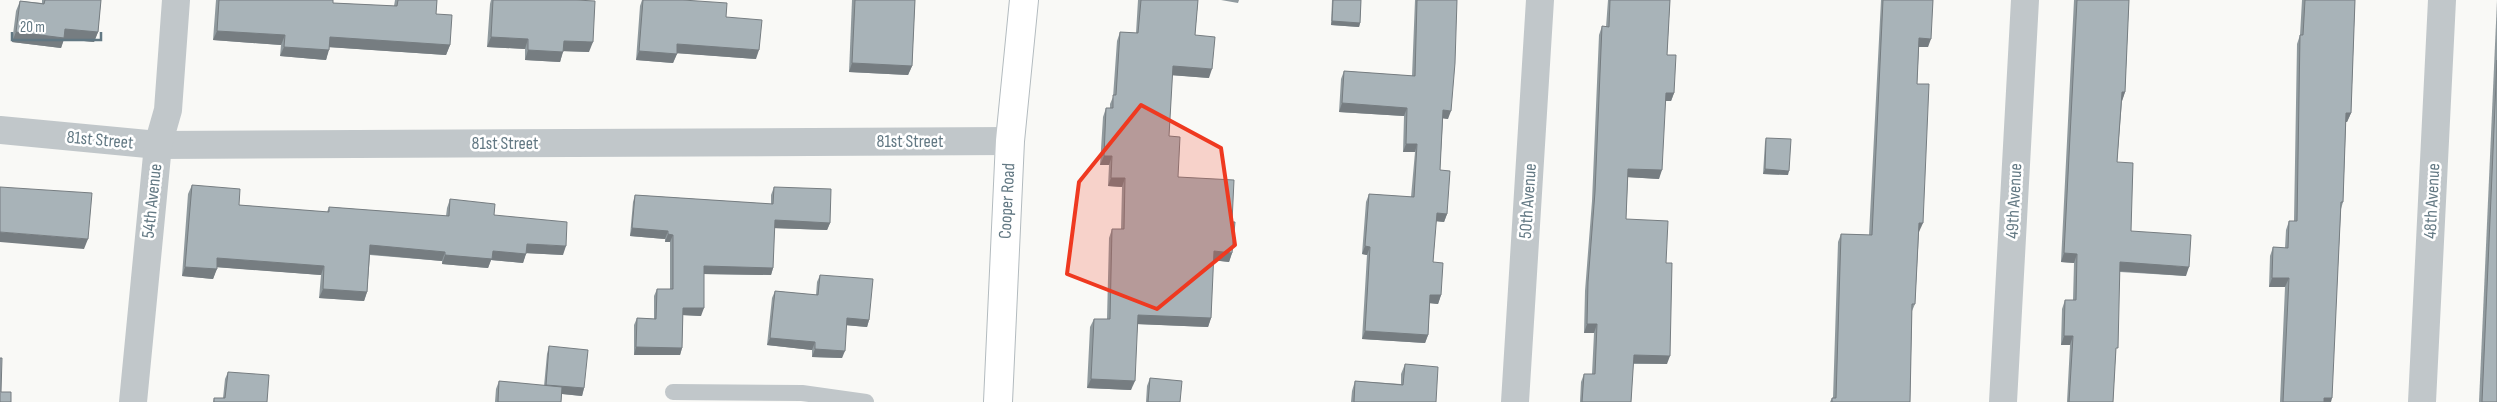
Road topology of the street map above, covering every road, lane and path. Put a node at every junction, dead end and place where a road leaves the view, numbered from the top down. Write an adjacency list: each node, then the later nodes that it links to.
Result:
1 (176, 0): 8 (street, 54th Avenue)
2 (1024, 0): 7 (street, Cooper Road)
3 (1540, 0): 13 (street, 50th Avenue)
4 (2025, 0): 14 (street, 49th Avenue)
5 (2442, 0): 15 (street, 48th Avenue)
6 (0, 130): 8 (street, 81st Street)
7 (1010, 141): 8 (street, 81st Street); 12 (street, Cooper Road)
8 (158, 145): 10 (street, 54th Avenue)
9 (673, 392): 11 (lane)
10 (133, 402)
11 (866, 402)
12 (998, 402)
13 (1515, 402)
14 (2003, 402)
15 (2422, 402)

